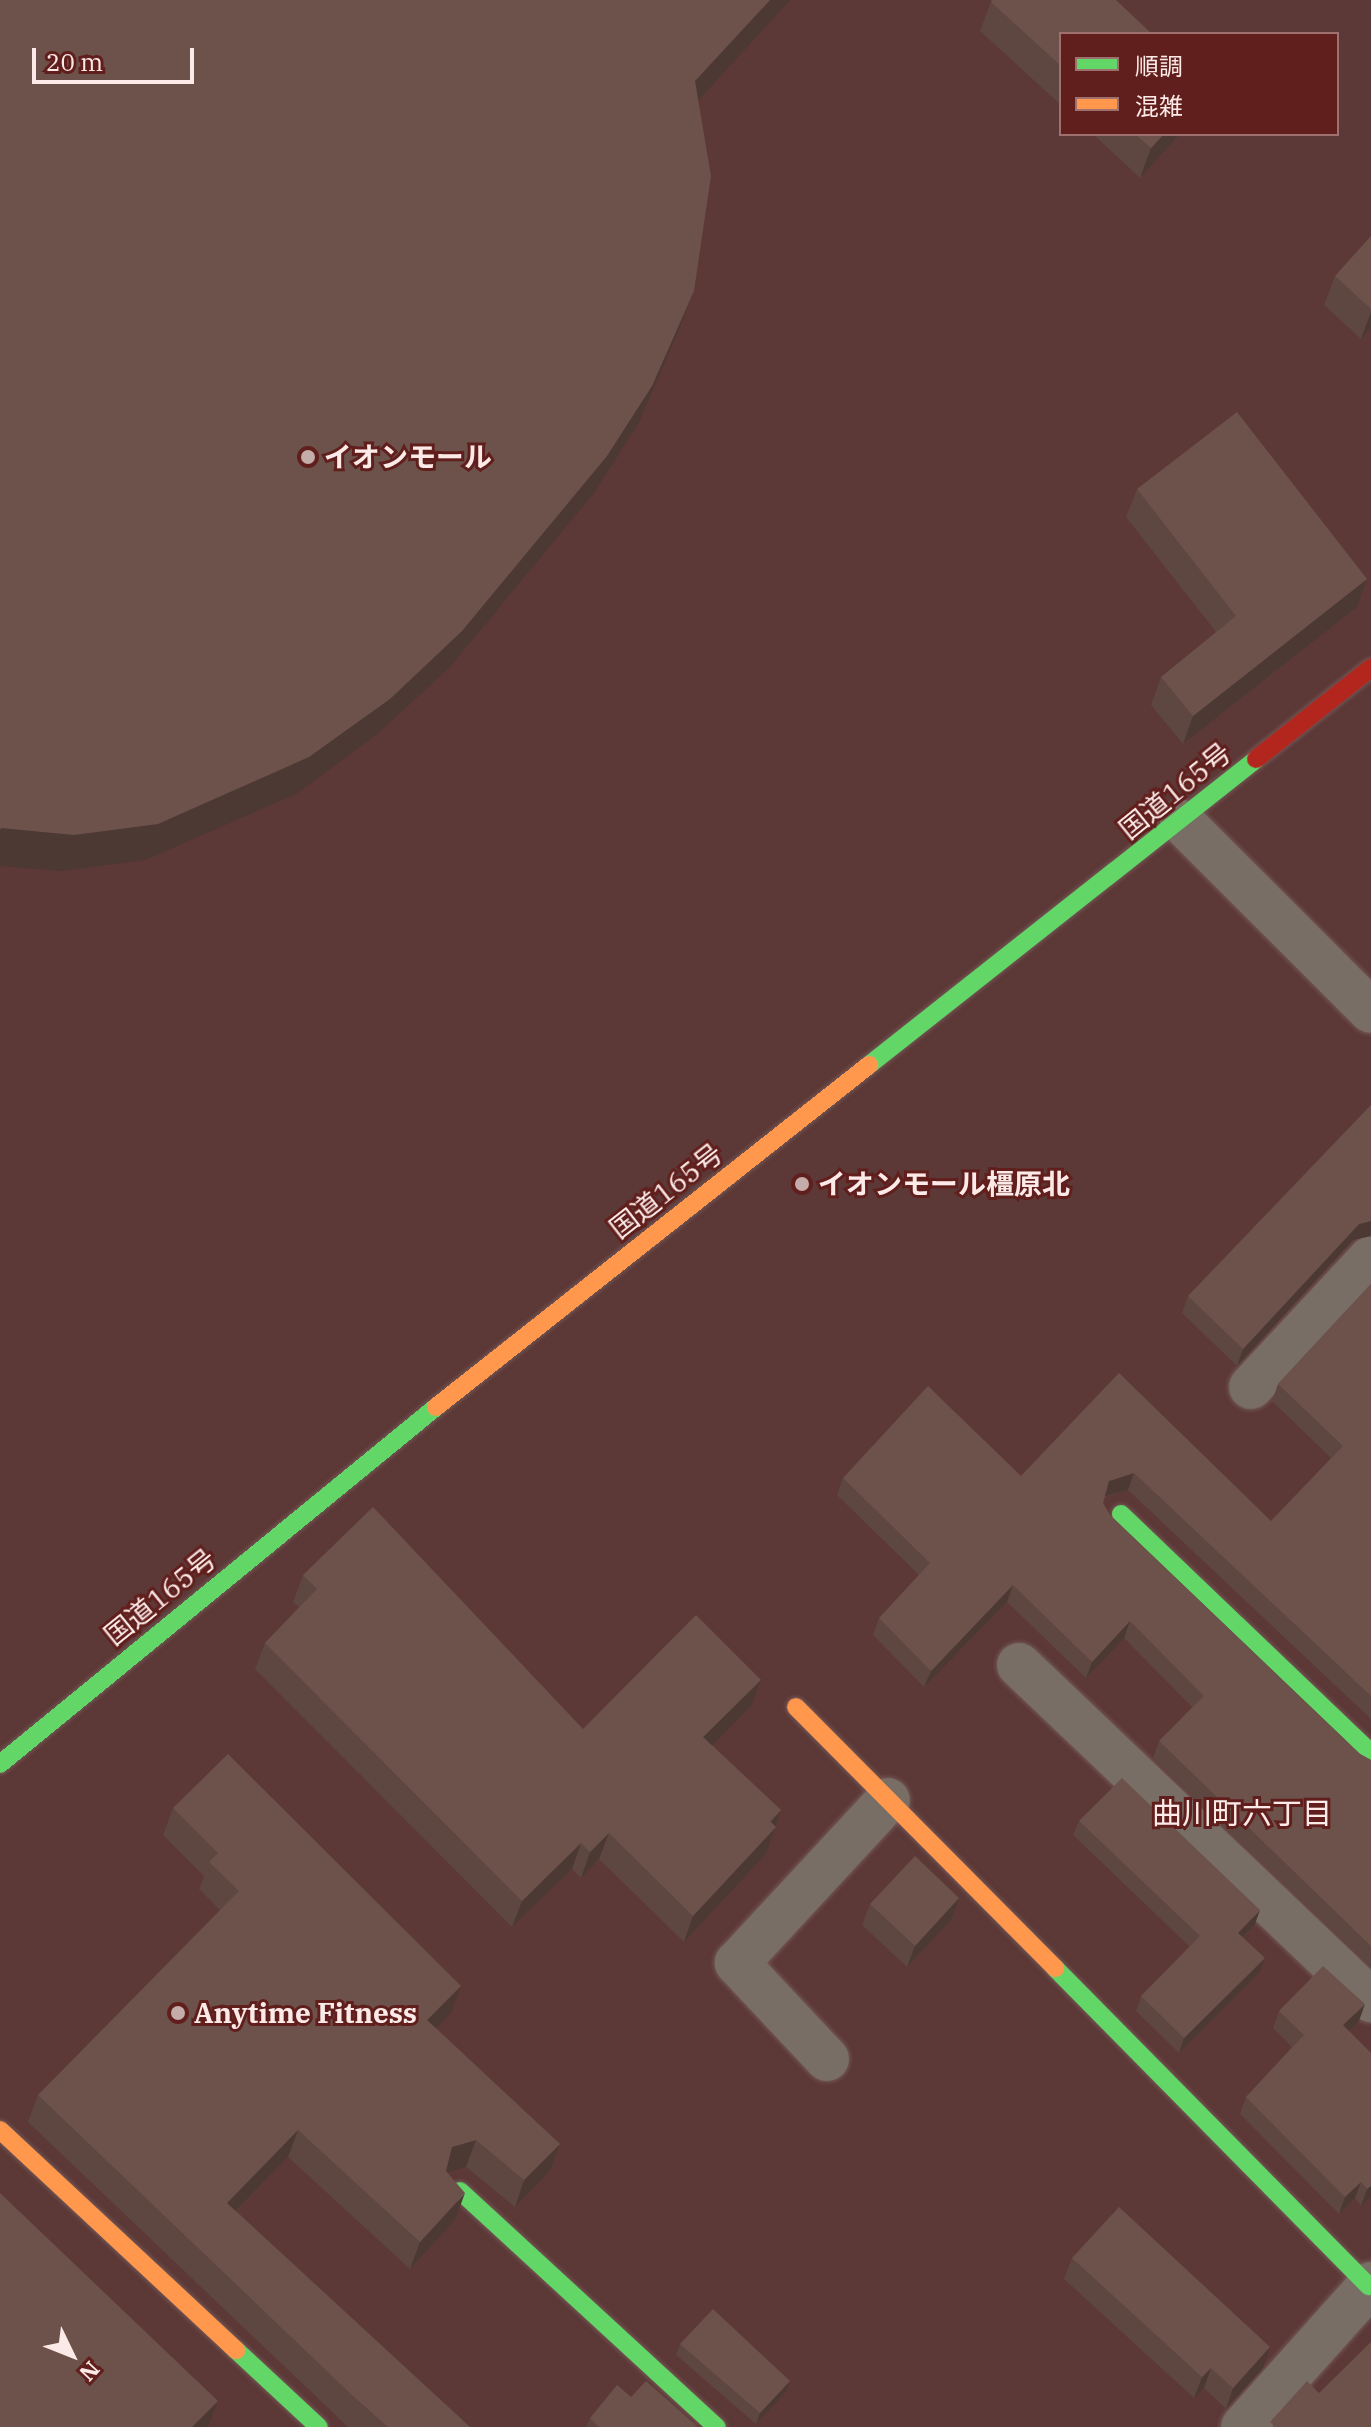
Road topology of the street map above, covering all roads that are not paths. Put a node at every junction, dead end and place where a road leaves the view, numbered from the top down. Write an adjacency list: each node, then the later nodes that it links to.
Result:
1 (1371, 668): 2 (main road, 国道165号)
2 (1182, 822): 3 (street); 10 (main road, 国道165号)
3 (1371, 1011)
4 (1371, 1258): 5 (street)
5 (1251, 1387)
6 (1121, 1514): 9 (main road)
7 (1019, 1665): 12 (street)
8 (796, 1707): 11 (main road)
9 (1371, 1753)
10 (0, 1764)
11 (888, 1800): 13 (street); 16 (main road)
12 (1371, 2000)
13 (827, 2059)
14 (0, 2130): 17 (main road)
15 (460, 2191): 18 (main road)
16 (1370, 2285): 19 (street)
17 (319, 2427)
18 (717, 2427)
19 (1243, 2427)

